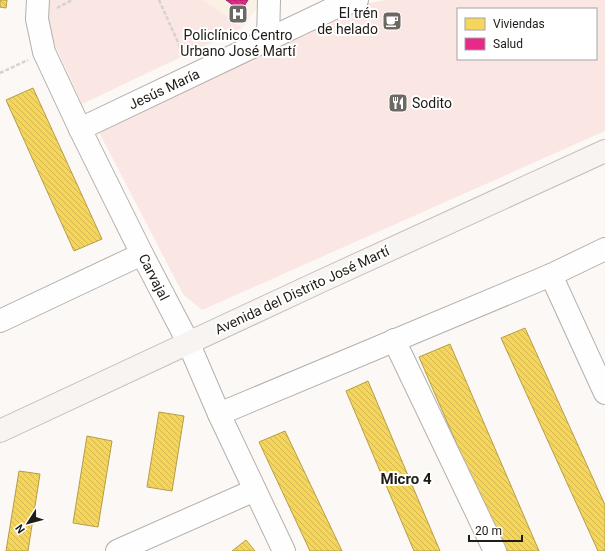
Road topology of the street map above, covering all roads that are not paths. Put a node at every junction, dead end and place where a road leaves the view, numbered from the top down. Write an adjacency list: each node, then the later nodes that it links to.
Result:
1 (38, 0): 5 (street, Carvajal)
2 (269, 0): 4 (street)
3 (357, 0): 4 (street, Jesús María)
4 (268, 39): 5 (street, Jesús María)
5 (80, 128): 8 (street, Carvajal)
6 (605, 153): 12 (main road, Avenida del Distrito José Martí)
7 (605, 249): 9 (street)
8 (142, 254): 10 (street); 12 (street, Carvajal)
9 (551, 275): 11 (street); 13 (street)
10 (0, 321)
11 (394, 340): 14 (street); 19 (street)
12 (188, 342): 14 (street, Carvajal); 15 (main road, Avenida del Distrito José Martí)
13 (605, 393)
14 (219, 414): 16 (street, Carvajal)
15 (0, 431)
16 (255, 490): 17 (street); 18 (street, Carvajal)
17 (117, 551)
18 (284, 551)
19 (495, 551)

